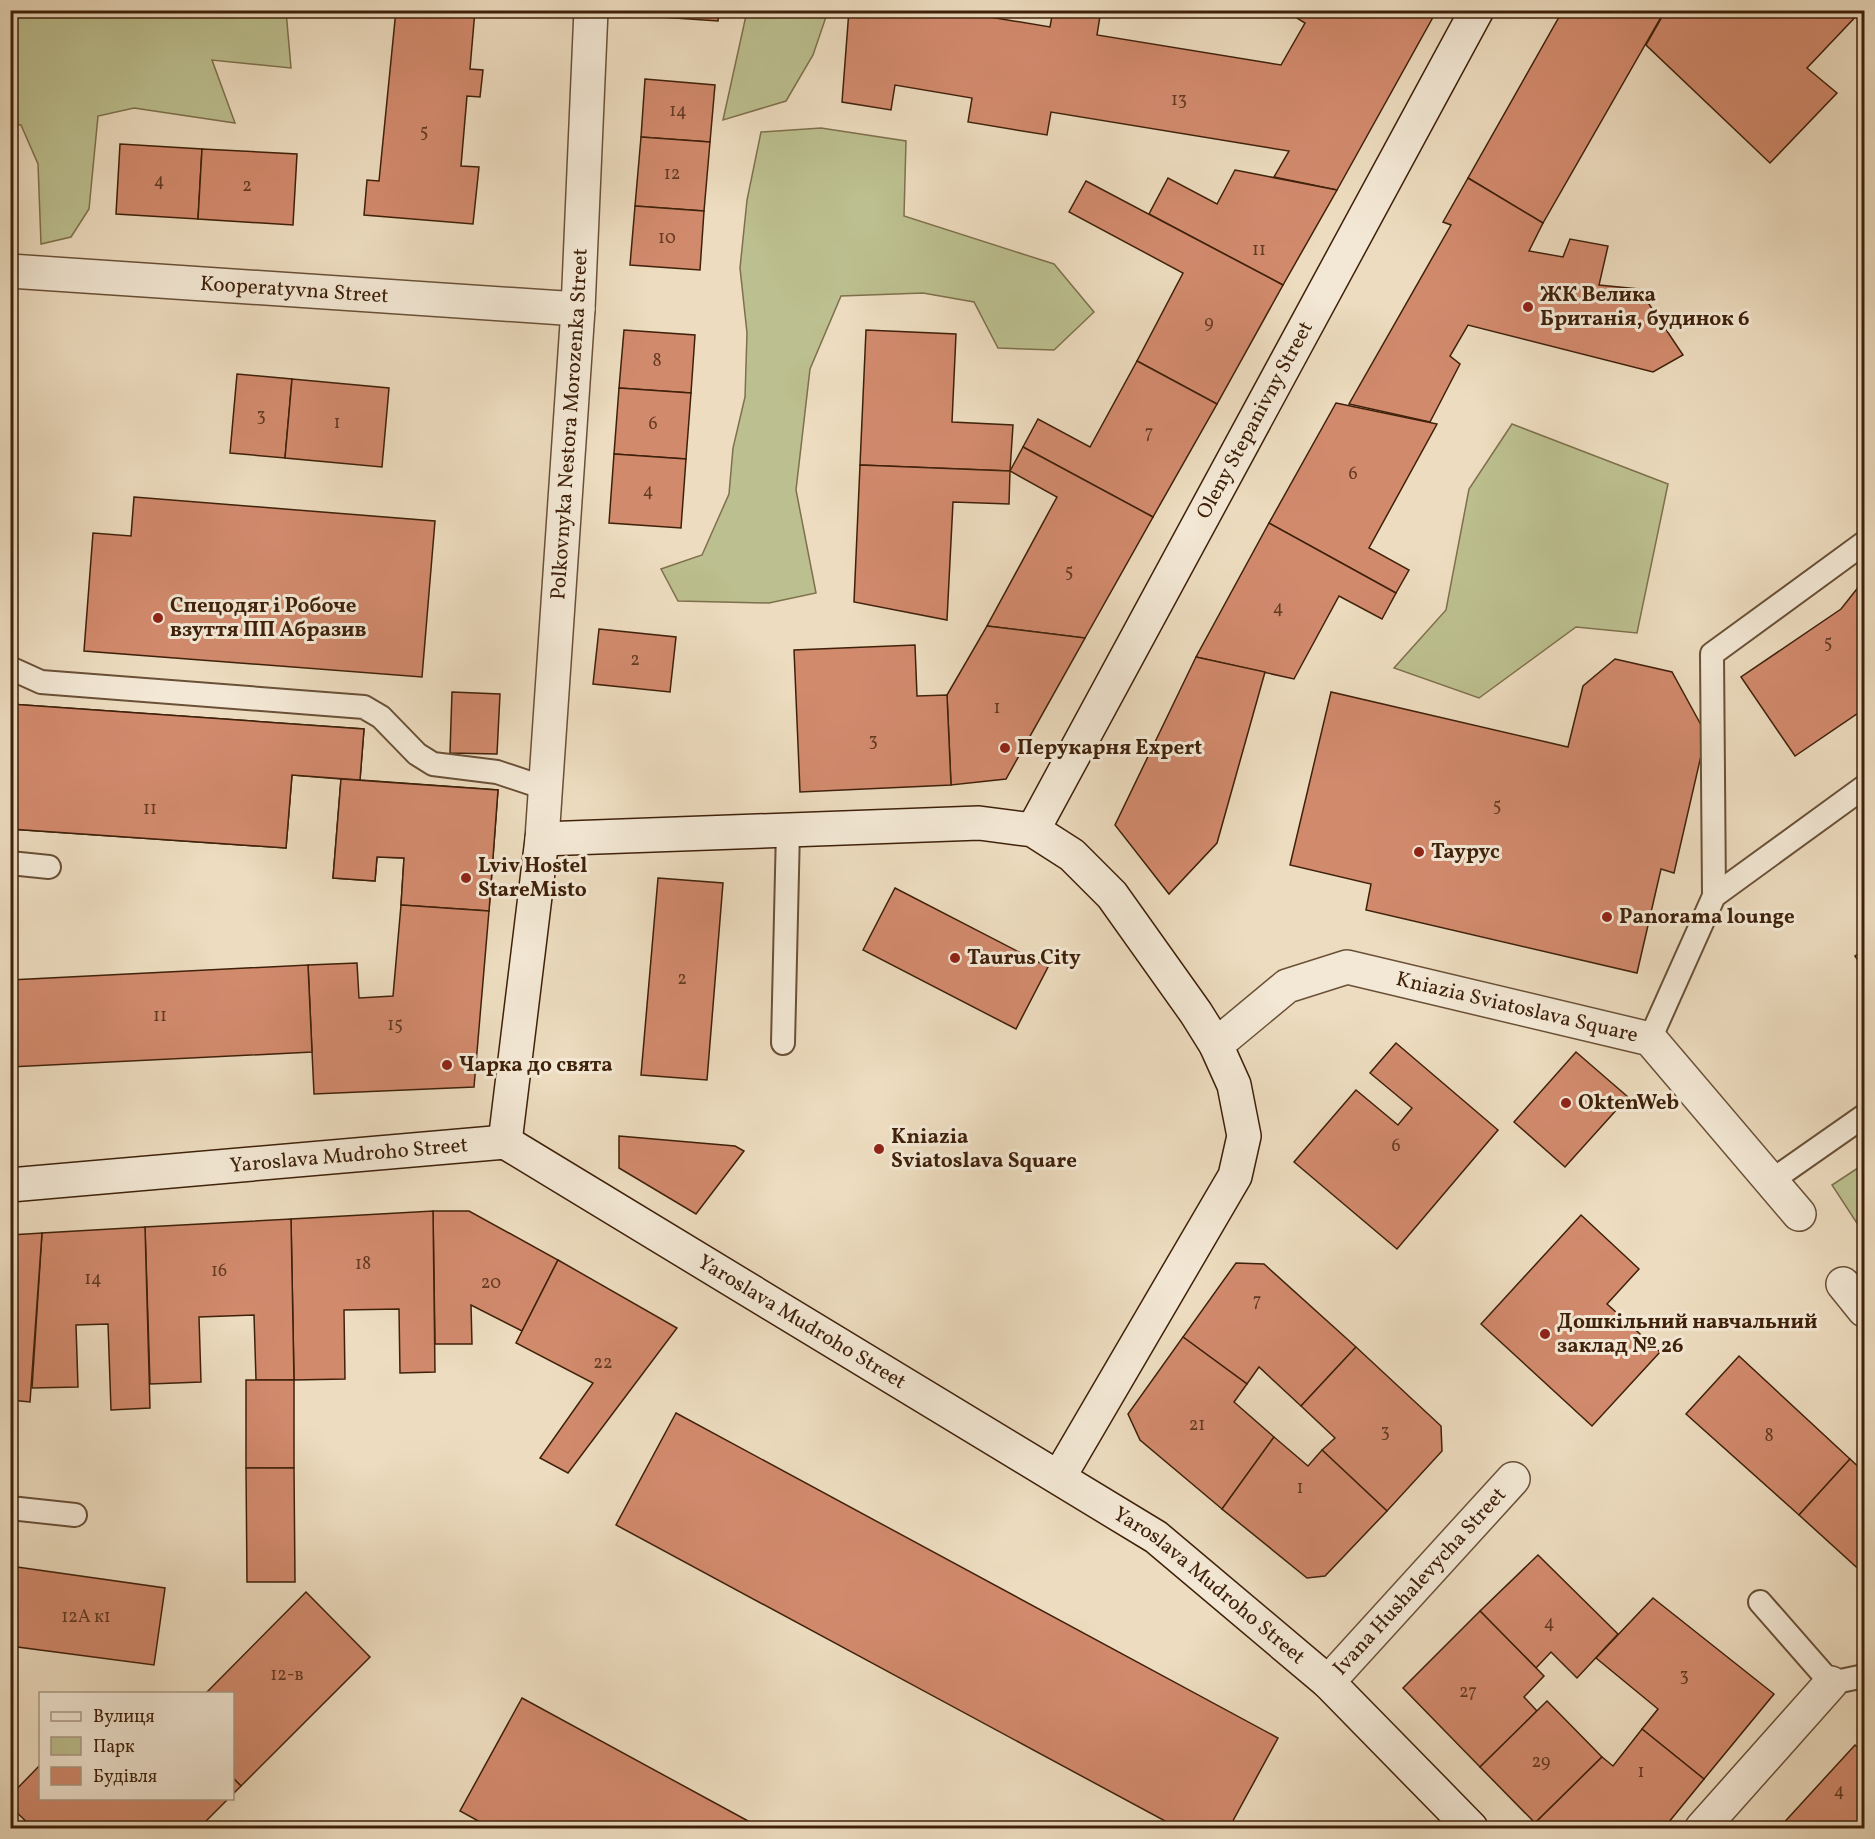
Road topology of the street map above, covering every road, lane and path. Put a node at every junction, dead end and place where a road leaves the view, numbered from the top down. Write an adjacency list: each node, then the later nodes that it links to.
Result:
1 (591, 10): 4 (street, Polkovnyka Nestora Morozenka Street)
2 (1477, 10): 10 (street, Oleny Stepanivny Street)
3 (10, 271): 4 (street, Kooperatyvna Street)
4 (578, 309): 8 (street, Polkovnyka Nestora Morozenka Street)
5 (1864, 543): 14 (lane)
6 (10, 668): 8 (lane)
7 (1864, 787): 14 (lane)
8 (545, 788): 11 (street, Polkovnyka Nestora Morozenka Street)
9 (788, 830): 10 (street); 11 (street); 16 (lane)
10 (1033, 831): 17 (street)
11 (542, 839): 19 (street)
12 (10, 863): 13 (lane)
13 (49, 867)
14 (1714, 896): 15 (lane)
15 (1650, 1040): 17 (street, Kniazia Sviatoslava Square); 20 (street, Kniazia Sviatoslava Square)
16 (783, 1043)
17 (1216, 1045): 25 (street)
18 (1864, 1116): 20 (lane)
19 (505, 1142): 21 (street, Yaroslava Mudroho Street); 25 (street, Yaroslava Mudroho Street)
20 (1771, 1181): 22 (street, Kniazia Sviatoslava Square)
21 (10, 1185)
22 (1798, 1214)
23 (1843, 1284): 24 (street)
24 (1864, 1310)
25 (1059, 1477): 31 (street, Yaroslava Mudroho Street)
26 (1513, 1479): 31 (street, Ivana Hushalevycha Street)
27 (10, 1508): 28 (lane)
28 (75, 1515)
29 (1760, 1602): 32 (lane)
30 (1864, 1676): 32 (lane)
31 (1328, 1682): 33 (street, Yaroslava Mudroho Street)
32 (1831, 1683): 34 (street)
33 (1471, 1828)
34 (1702, 1828)

